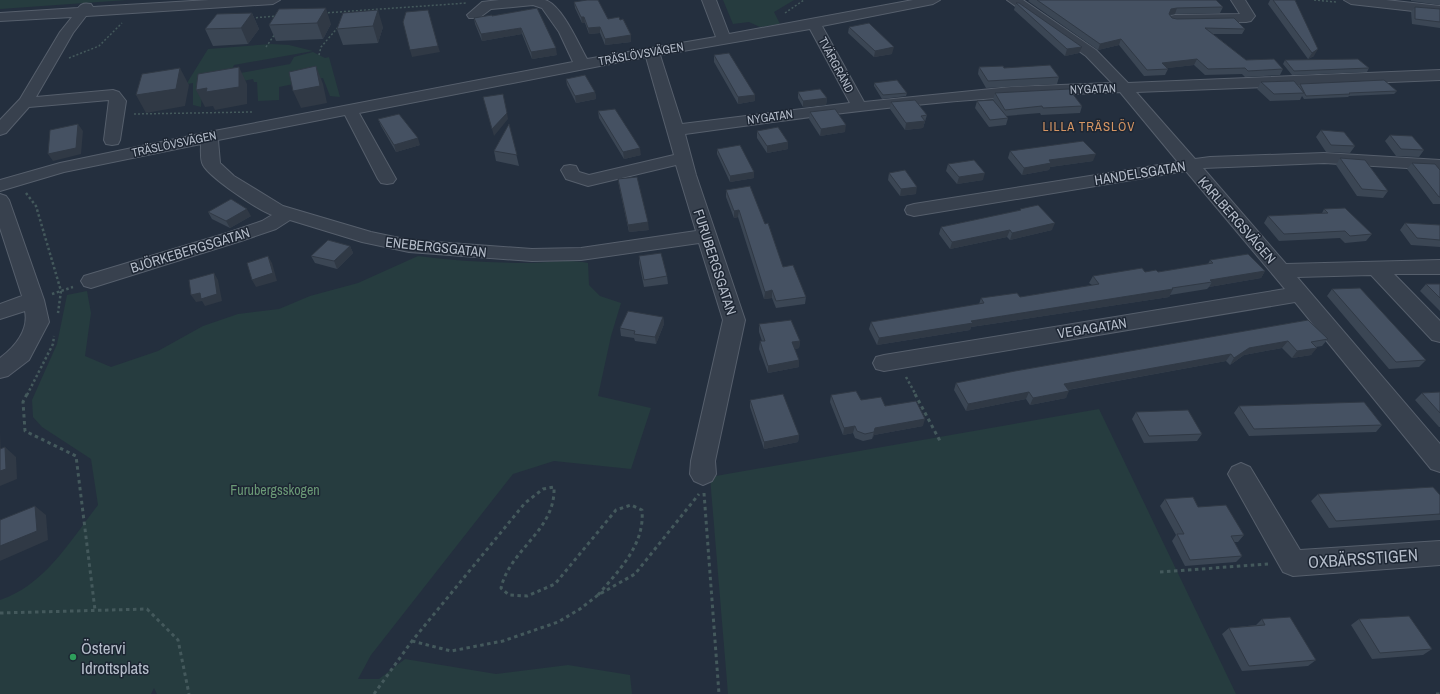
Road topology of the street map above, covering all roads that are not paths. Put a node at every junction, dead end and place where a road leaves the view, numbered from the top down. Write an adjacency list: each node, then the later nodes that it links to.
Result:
1 (209, 0): 11 (street)
2 (273, 0): 11 (street)
3 (709, 0): 17 (street)
4 (933, 0): 16 (street, TRÄSLÖVSVÄGEN)
5 (1014, 0): 21 (street, KARLBERGSVÄGEN)
6 (1238, 0): 15 (street)
7 (1350, 0): 12 (street)
8 (1386, 0): 9 (street)
9 (1440, 6)
10 (473, 9): 19 (street)
11 (84, 10): 13 (street); 14 (street); 22 (street)
12 (1440, 10)
13 (0, 13)
14 (0, 17)
15 (1175, 18)
16 (814, 24): 17 (street, TRÄSLÖVSVÄGEN); 23 (street, TVÄRGRÄND)
17 (724, 39): 18 (street, TRÄSLÖVSVÄGEN)
18 (652, 52): 19 (street, TRÄSLÖVSVÄGEN); 26 (street, FURUBERGSGATAN)
19 (582, 65): 24 (street, TRÄSLÖVSVÄGEN)
20 (1440, 75): 21 (street, NYGATAN)
21 (1124, 88): 23 (street, NYGATAN); 30 (street, KARLBERGSVÄGEN)
22 (25, 103): 25 (street); 28 (street, TRÄSLÖVSVÄGEN)
23 (859, 106): 26 (street, NYGATAN)
24 (350, 110): 27 (street, TRÄSLÖVSVÄGEN); 33 (street)
25 (0, 130)
26 (676, 130): 29 (street, FURUBERGSGATAN)
27 (209, 137): 34 (street, TRÄSLÖVSVÄGEN); 36 (street, ENEBERGSGATAN)
28 (112, 140)
29 (683, 158): 32 (street); 37 (street, FURUBERGSGATAN)
30 (1190, 165): 31 (street, HANDELSGATAN); 35 (street, HANDELSGATAN); 40 (street, KARLBERGSVÄGEN)
31 (1440, 165)
32 (570, 170)
33 (387, 179)
34 (1, 190): 43 (street)
35 (914, 210)
36 (287, 214): 37 (street, ENEBERGSGATAN); 41 (street, BJÖRKEBERGSGATAN)
37 (707, 236): 49 (street, FURUBERGSGATAN)
38 (1440, 267): 39 (street)
39 (1376, 268): 40 (street); 45 (street)
40 (1281, 271): 42 (street, KARLBERGSVÄGEN)
41 (91, 281)
42 (1300, 294): 46 (street, VEGAGATAN); 48 (street, KARLBERGSVÄGEN)
43 (34, 300): 44 (street); 47 (street)
44 (0, 312)
45 (1440, 334)
46 (891, 362)
47 (0, 370)
48 (1440, 462)
49 (703, 474)
50 (1241, 474): 51 (street, OXBÄRSSTIGEN)
51 (1440, 553)

